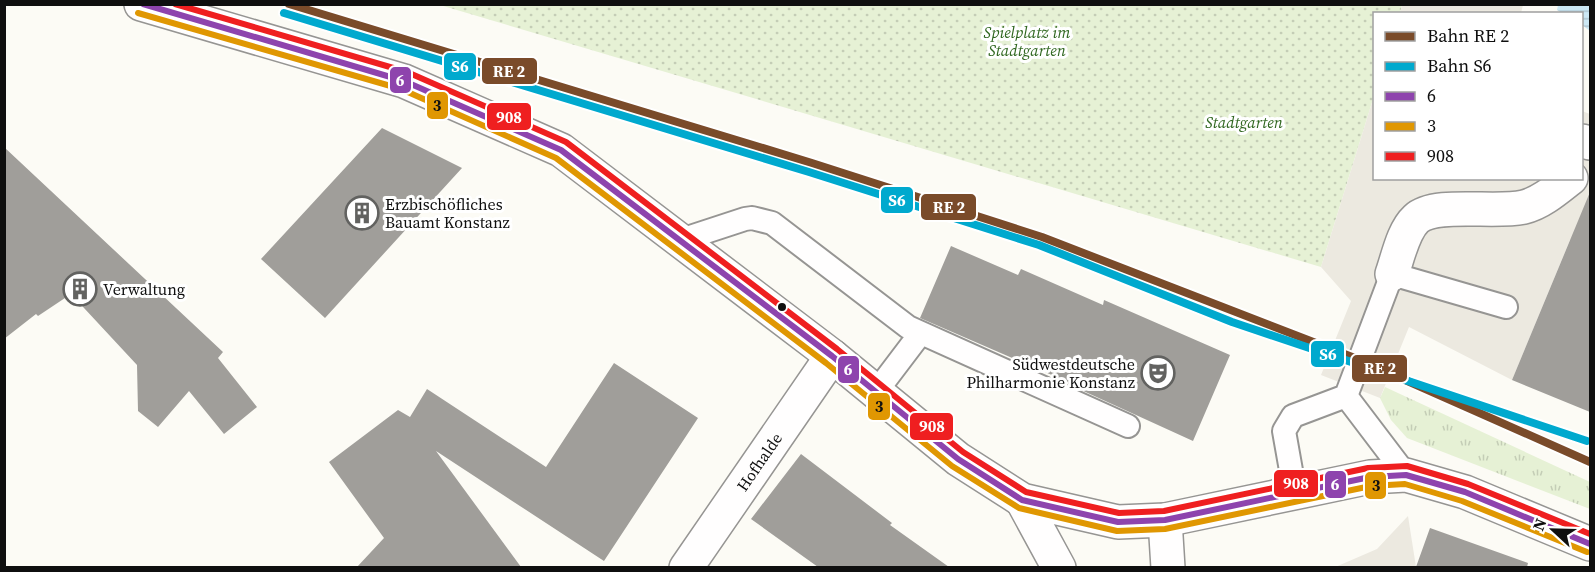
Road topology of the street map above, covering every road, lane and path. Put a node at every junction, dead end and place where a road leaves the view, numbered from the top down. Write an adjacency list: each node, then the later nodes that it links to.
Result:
1 (141, 4): 3 (street)
2 (1568, 180): 4 (street)
3 (681, 240): 6 (lane); 7 (street)
4 (1392, 274): 5 (lane); 9 (lane)
5 (1506, 308)
6 (920, 334): 8 (lane); 10 (lane)
7 (832, 356): 8 (street); 16 (street, Hofhalde)
8 (876, 392): 13 (street)
9 (1346, 396): 11 (lane); 12 (lane)
10 (1128, 426)
11 (1406, 475): 12 (street); 15 (street)
12 (1295, 493): 14 (street)
13 (1022, 500): 14 (street); 17 (street)
14 (1165, 519): 18 (street)
15 (1590, 544)
16 (686, 567)
17 (1059, 567)
18 (1168, 567)

